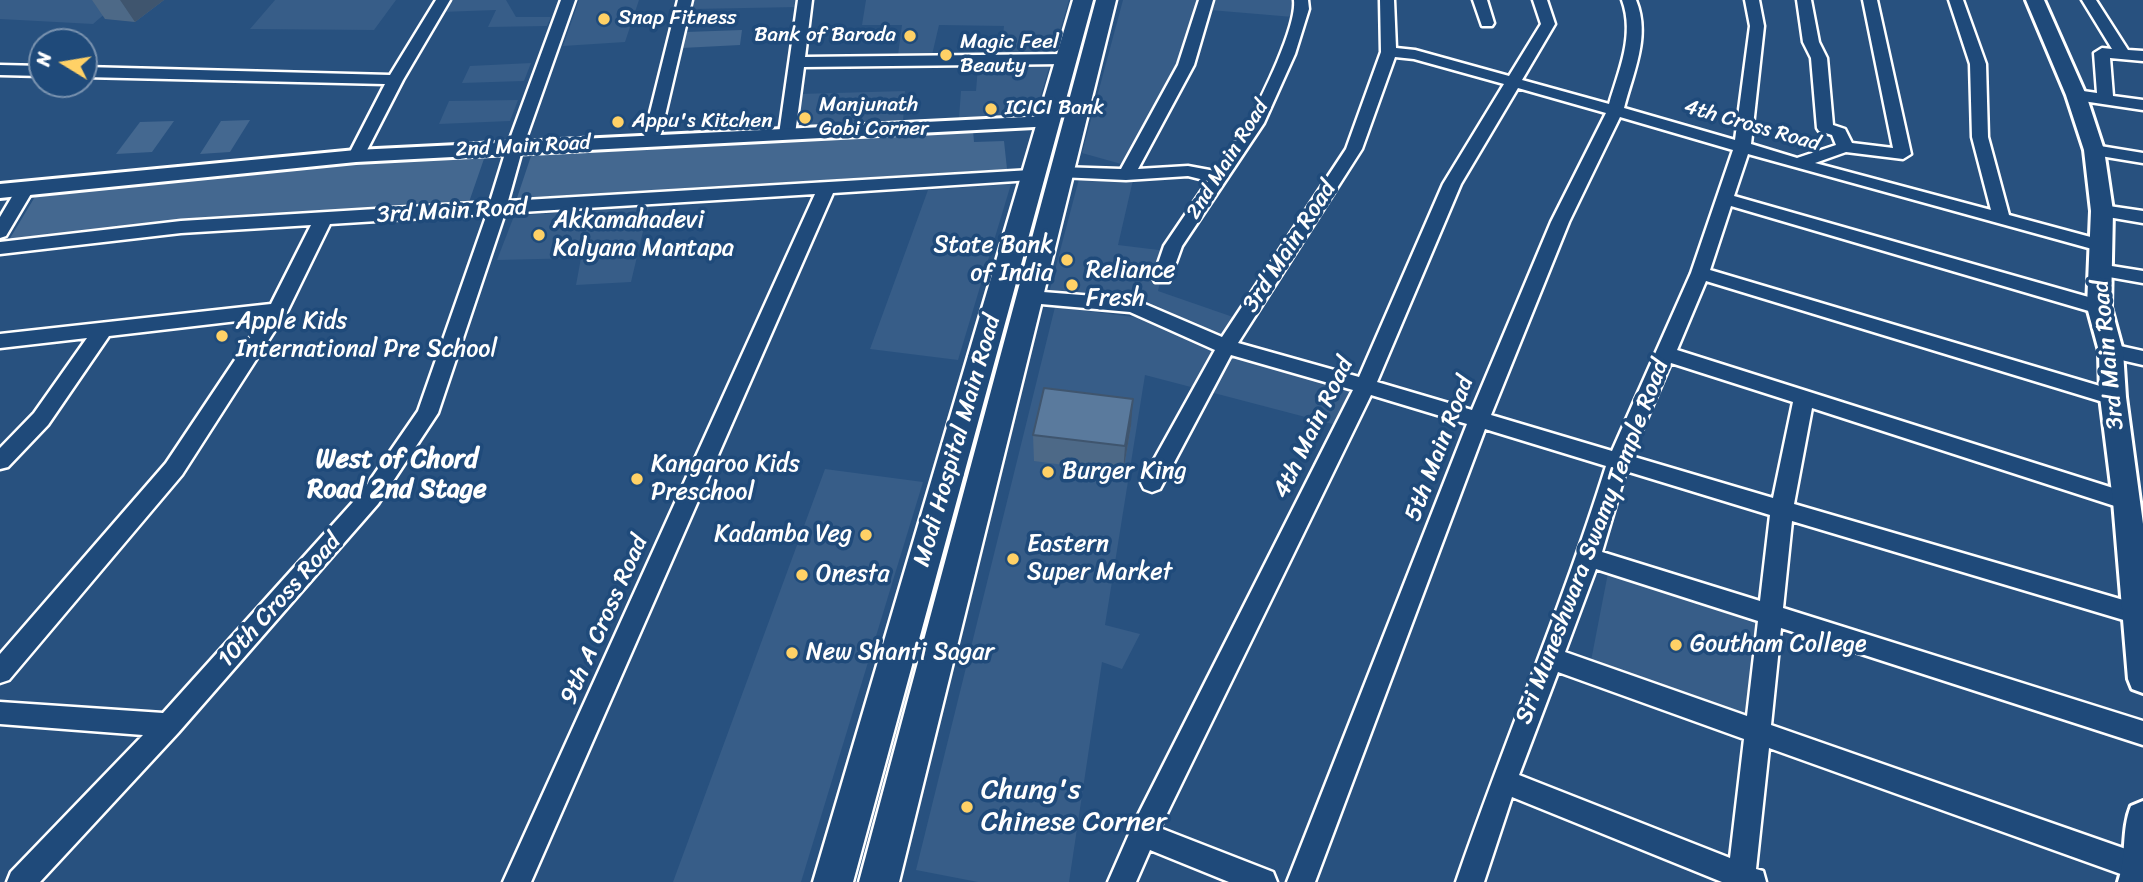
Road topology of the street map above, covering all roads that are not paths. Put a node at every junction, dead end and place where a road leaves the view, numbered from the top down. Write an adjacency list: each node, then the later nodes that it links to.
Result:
1 (443, 0): 28 (street)
2 (568, 0): 37 (street, 10th Cross Road)
3 (685, 0): 36 (street)
4 (805, 0): 24 (street)
5 (1083, 0): 23 (main road, Modi Hospital Main Road)
6 (1106, 0): 44 (main road, Modi Hospital Main Road)
7 (1206, 0): 45 (street)
8 (1301, 0): 46 (street, 2nd Main Road)
9 (1387, 0): 20 (street, 3rd Main Road)
10 (1480, 0): 19 (street)
11 (1540, 0): 29 (street, 4th Main Road)
12 (1629, 0): 33 (street, 5th Main Road)
13 (1752, 0): 39 (street, Sri Muneshwara Swamy Temple Road)
14 (1804, 0): 38 (street)
15 (1870, 0): 38 (street)
16 (1955, 0): 54 (street)
17 (2035, 0): 30 (street, 3rd Main Road)
18 (2089, 0): 21 (street)
19 (1487, 23)
20 (1389, 52): 29 (street, 4th Cross Road); 68 (street, 3rd Main Road)
21 (2122, 53): 22 (street); 31 (street)
22 (2143, 56)
23 (1065, 59): 24 (street); 34 (main road, Modi Hospital Main Road)
24 (797, 62): 35 (street)
25 (0, 70): 26 (street)
26 (28, 71)
27 (98, 72): 28 (street)
28 (395, 80): 41 (street)
29 (1514, 82): 33 (street, 4th Cross Road); 72 (street, 4th Main Road)
30 (2076, 95): 31 (street); 40 (street, 3rd Main Road)
31 (2105, 99): 32 (street)
32 (2143, 105)
33 (1615, 111): 39 (street, 4th Cross Road); 75 (street, 5th Main Road)
34 (1047, 122): 35 (street, 2nd Main Road); 44 (main road, Modi Hospital Main Road)
35 (787, 134): 36 (street, 2nd Main Road)
36 (651, 141): 37 (street, 2nd Main Road)
37 (515, 147): 41 (street, 2nd Main Road); 51 (street, 10th Cross Road)
38 (1845, 147): 43 (street)
39 (1742, 148): 43 (street, 4th Cross Road); 50 (street, Sri Muneshwara Swamy Temple Road)
40 (2094, 150): 42 (street); 52 (street, 3rd Main Road)
41 (356, 156): 47 (street, 2nd Main Road)
42 (2143, 158)
43 (1797, 163): 54 (street, 4th Cross Road)
44 (1045, 173): 45 (street, 3rd Main Road); 48 (street, 3rd Main Road); 63 (main road, Modi Hospital Main Road); 98 (main road, Modi Hospital Main Road)
45 (1126, 175): 46 (street, 3rd Main Road)
46 (1221, 178): 62 (street, 2nd Main Road)
47 (26, 187): 49 (street, 2nd Main Road); 56 (street)
48 (826, 188): 51 (street, 3rd Main Road); 97 (street, 9th A Cross Road)
49 (0, 191)
50 (1723, 198): 60 (street, Sri Muneshwara Swamy Temple Road); 64 (street)
51 (497, 209): 55 (street, 3rd Main Road); 88 (street, 10th Cross Road)
52 (2102, 211): 53 (street); 57 (street, 3rd Main Road)
53 (2143, 217)
54 (2001, 218): 57 (street, 4th Cross Road)
55 (323, 219): 58 (street, 3rd Main Road); 65 (street)
56 (0, 232)
57 (2103, 246): 59 (street, 3rd Main Road)
58 (0, 248)
59 (2099, 270): 61 (street); 64 (street, 3rd Main Road)
60 (1700, 273): 70 (street, Sri Muneshwara Swamy Temple Road); 74 (street)
61 (2143, 277)
62 (1163, 278)
63 (1030, 297): 68 (street); 99 (main road, Modi Hospital Main Road)
64 (2099, 307): 69 (street, 3rd Main Road)
65 (278, 310): 66 (street); 85 (street)
66 (103, 330): 67 (street); 76 (street)
67 (0, 341)
68 (1226, 348): 72 (street); 78 (street, 3rd Main Road)
69 (2111, 351): 71 (street); 74 (street, 3rd Main Road)
70 (1664, 354): 73 (street); 77 (street, Sri Muneshwara Swamy Temple Road)
71 (2143, 358)
72 (1365, 386): 75 (street); 93 (street, 4th Main Road)
73 (1804, 397): 79 (street); 80 (street)
74 (2113, 397): 79 (street, 3rd Main Road)
75 (1478, 421): 77 (street); 102 (street, 5th Main Road)
76 (0, 461)
77 (1618, 462): 80 (street); 81 (street, Sri Muneshwara Swamy Temple Road)
78 (1152, 483)
79 (2127, 501): 82 (street, 3rd Main Road)
80 (1782, 510): 82 (street); 83 (street)
81 (1589, 557): 83 (street); 84 (street, Sri Muneshwara Swamy Temple Road)
82 (2137, 614): 86 (street, 3rd Main Road)
83 (1771, 615): 89 (street); 90 (street)
84 (1550, 658): 89 (street); 91 (street, Sri Muneshwara Swamy Temple Road)
85 (0, 671)
86 (2143, 680)
87 (0, 713): 88 (street)
88 (169, 726): 96 (street, 10th Cross Road)
89 (1760, 732): 94 (street); 95 (street)
90 (2143, 733)
91 (1504, 781): 95 (street); 103 (street, Sri Muneshwara Swamy Temple Road)
92 (2143, 817): 94 (street)
93 (1143, 834): 100 (street, 4th Main Road); 101 (street)
94 (2139, 873)
95 (1746, 880)
96 (21, 882)
97 (517, 882)
98 (833, 882)
99 (879, 882)
100 (1122, 882)
101 (1264, 882)
102 (1301, 882)
103 (1470, 882)

